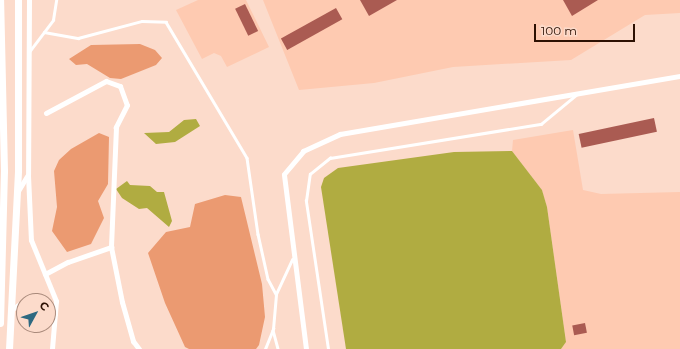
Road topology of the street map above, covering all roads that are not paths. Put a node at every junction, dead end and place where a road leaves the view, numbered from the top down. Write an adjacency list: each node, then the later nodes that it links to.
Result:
1 (0, 0): 13 (main road)
2 (18, 0): 12 (main road)
3 (29, 0): 6 (street)
4 (56, 0): 5 (lane)
5 (44, 32): 6 (lane); 18 (lane)
6 (29, 53): 10 (street)
7 (680, 76): 8 (street)
8 (580, 92): 15 (street); 31 (lane)
9 (46, 113): 14 (street)
10 (28, 175): 12 (street); 16 (street)
11 (0, 189): 13 (street)
12 (17, 193): 20 (main road)
13 (4, 198): 21 (main road)
14 (111, 247): 16 (street); 27 (street)
15 (292, 260): 18 (lane); 30 (street)
16 (45, 274): 17 (street)
17 (53, 293)
18 (276, 294): 23 (lane)
19 (16, 306): 20 (street)
20 (11, 310): 25 (main road)
21 (0, 311): 22 (main road)
22 (0, 323)
23 (273, 329): 28 (lane); 29 (lane)
24 (53, 333): 26 (street)
25 (9, 349)
26 (52, 349)
27 (139, 349)
28 (265, 349)
29 (278, 349)
30 (306, 349)
31 (328, 349)

